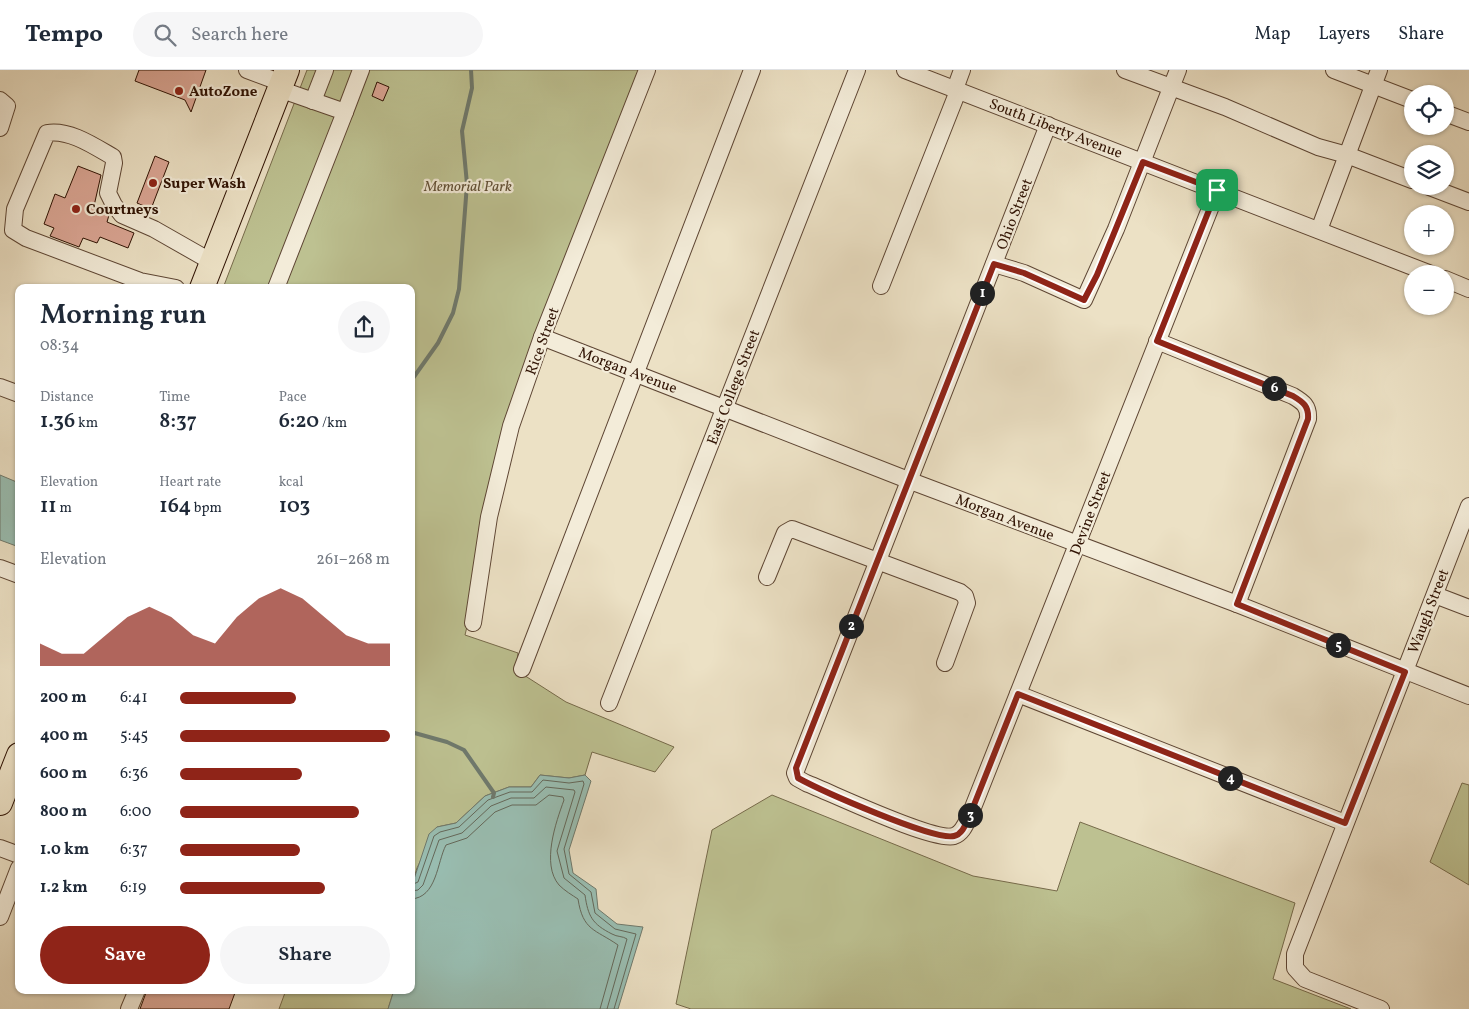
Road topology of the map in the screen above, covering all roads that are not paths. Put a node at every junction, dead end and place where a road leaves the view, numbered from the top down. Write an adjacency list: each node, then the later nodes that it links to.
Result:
1 (247, 70): 13 (street)
2 (325, 70): 18 (street)
3 (361, 70): 19 (street)
4 (647, 70): 40 (street, Rice Street)
5 (752, 70): 42 (street)
6 (857, 70): 45 (street, East College Street)
7 (904, 70): 15 (street, South Liberty Avenue)
8 (962, 70): 15 (street)
9 (1125, 70): 14 (street)
10 (1178, 70): 14 (street)
11 (1334, 70): 12 (street)
12 (1376, 78): 16 (street); 24 (street)
13 (283, 80): 18 (street); 31 (highway)
14 (1171, 88): 24 (street); 25 (street)
15 (956, 90): 22 (street, South Liberty Avenue); 38 (street)
16 (1404, 95)
17 (0, 100): 23 (street)
18 (313, 101): 19 (street)
19 (345, 112): 37 (street)
20 (1454, 116): 21 (street)
21 (1469, 122)
22 (1048, 126): 25 (street, South Liberty Avenue); 32 (street, Ohio Street)
23 (0, 128)
24 (1347, 155): 26 (street); 30 (street)
25 (1143, 162): 27 (street, South Liberty Avenue); 32 (street)
26 (1404, 177)
27 (1217, 190): 30 (street, South Liberty Avenue); 41 (street, Devine Street)
28 (1451, 195): 29 (street)
29 (1469, 202)
30 (1319, 230): 33 (street, South Liberty Avenue)
31 (212, 262): 35 (street); 36 (highway)
32 (994, 264): 46 (street, Ohio Street)
33 (1408, 265)
34 (1454, 282): 39 (street)
35 (155, 284)
36 (204, 284)
37 (278, 284)
38 (881, 286)
39 (1469, 288)
40 (542, 337): 42 (street, Morgan Avenue); 56 (street, Rice Street)
41 (1157, 341): 48 (street, Devine Street); 54 (street)
42 (634, 372): 45 (street, Morgan Avenue); 58 (street)
43 (0, 387): 44 (street)
44 (15, 393)
45 (725, 408): 46 (street, Morgan Avenue); 62 (street, East College Street)
46 (908, 480): 48 (street, Morgan Avenue); 49 (street, Ohio Street)
47 (1467, 515): 53 (street, Waugh Street)
48 (1078, 544): 54 (street, Morgan Avenue); 60 (street, Devine Street)
49 (877, 561): 52 (street); 57 (street); 66 (street, Ohio Street)
50 (0, 568): 51 (street)
51 (15, 574)
52 (767, 577)
53 (1435, 595): 55 (street); 59 (street, Waugh Street)
54 (1237, 604): 59 (street, Morgan Avenue)
55 (1469, 608)
56 (473, 623)
57 (945, 663)
58 (522, 669)
59 (1405, 672): 61 (street, Morgan Avenue); 65 (street, Waugh Street)
60 (1018, 694): 65 (street); 66 (street, Devine Street)
61 (1469, 696)
62 (609, 703)
63 (15, 765): 64 (highway)
64 (0, 803)
65 (1345, 823): 73 (street, Waugh Street)
66 (959, 834)
67 (0, 848): 68 (street)
68 (15, 854)
69 (15, 878): 70 (street)
70 (0, 917)
71 (135, 994): 72 (street)
72 (129, 1009)
73 (1381, 1009)

